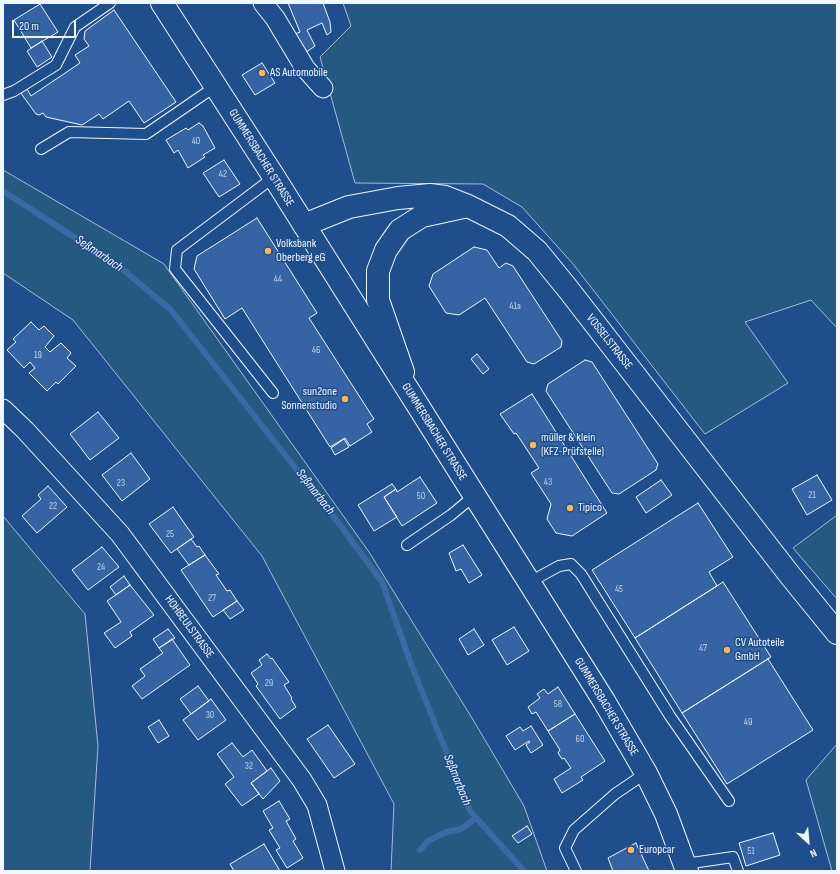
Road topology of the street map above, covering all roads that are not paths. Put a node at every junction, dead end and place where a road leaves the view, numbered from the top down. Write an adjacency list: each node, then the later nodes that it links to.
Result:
1 (110, 3): 6 (lane)
2 (162, 3): 4 (main road, GUMMERSBACHER STRASSE)
3 (263, 3): 5 (street)
4 (216, 86): 7 (lane); 8 (main road, GUMMERSBACHER STRASSE)
5 (323, 88)
6 (3, 95)
7 (41, 149)
8 (274, 177): 10 (main road, GUMMERSBACHER STRASSE); 11 (lane)
9 (468, 206): 10 (main road, VOSSELSTRASSE); 12 (main road); 17 (main road, VOSSELSTRASSE)
10 (304, 225): 12 (main road, GUMMERSBACHER STRASSE)
11 (273, 393)
12 (411, 395): 14 (main road, GUMMERSBACHER STRASSE)
13 (3, 409): 21 (street, HOHBEULSTRASSE)
14 (474, 496): 15 (lane); 16 (main road, GUMMERSBACHER STRASSE)
15 (407, 545)
16 (528, 583): 18 (main road, GUMMERSBACHER STRASSE); 19 (lane)
17 (837, 633)
18 (646, 773): 20 (main road, GUMMERSBACHER STRASSE); 22 (lane)
19 (729, 801)
20 (686, 868): 23 (lane)
21 (335, 871)
22 (576, 871)
23 (738, 871)

